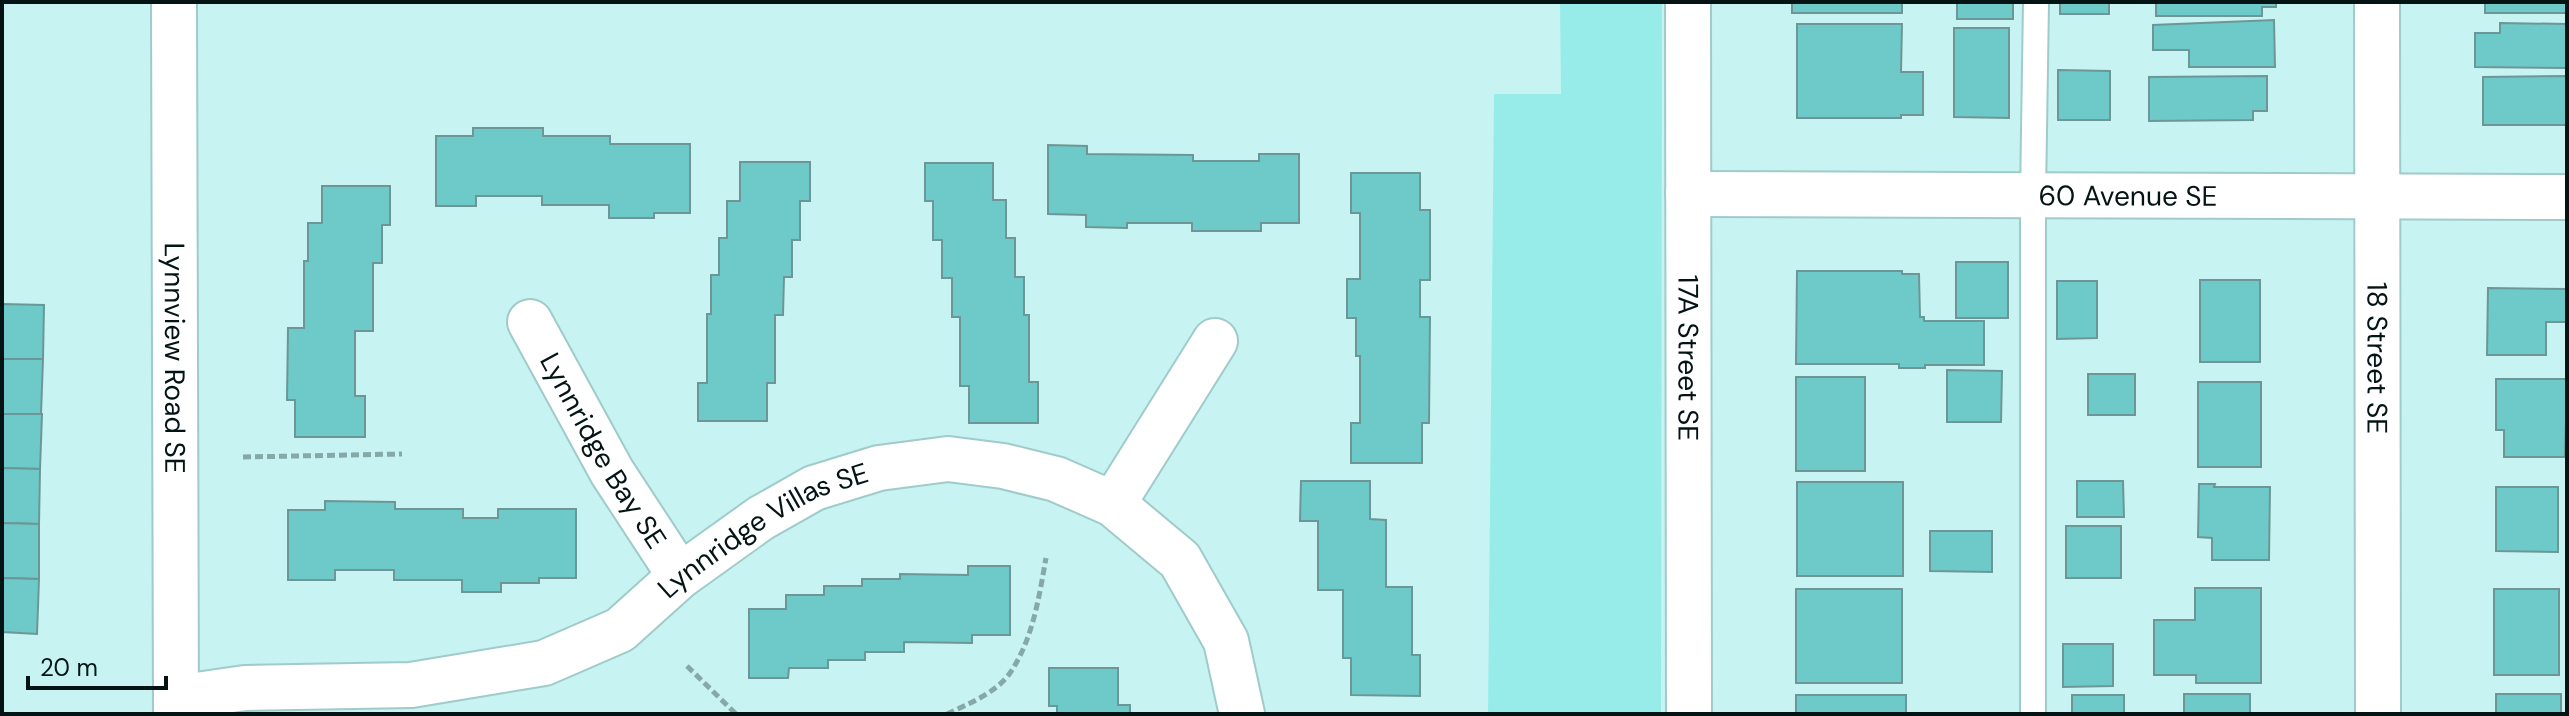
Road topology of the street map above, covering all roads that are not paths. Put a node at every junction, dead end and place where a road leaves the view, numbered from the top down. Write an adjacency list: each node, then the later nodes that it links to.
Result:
1 (174, 2): 13 (street, Lynnview Road SE)
2 (1688, 2): 5 (street, 17A Street SE)
3 (2036, 2): 6 (lane)
4 (2377, 2): 7 (street, 18 Street SE)
5 (1688, 194): 6 (street, 60 Avenue SE); 15 (street, 17A Street SE)
6 (2033, 195): 7 (street, 60 Avenue SE); 16 (lane)
7 (2377, 195): 8 (street, 60 Avenue SE); 17 (street, 18 Street SE)
8 (2567, 197)
9 (530, 322): 12 (street, Lynnridge Bay SE)
10 (1215, 341): 11 (street)
11 (1113, 504): 12 (street, Lynnridge Villas SE); 14 (street, Lynnridge Villas SE)
12 (680, 576): 13 (street, Lynnridge Villas SE)
13 (176, 706)
14 (1242, 714)
15 (1689, 714)
16 (2033, 714)
17 (2378, 714)

